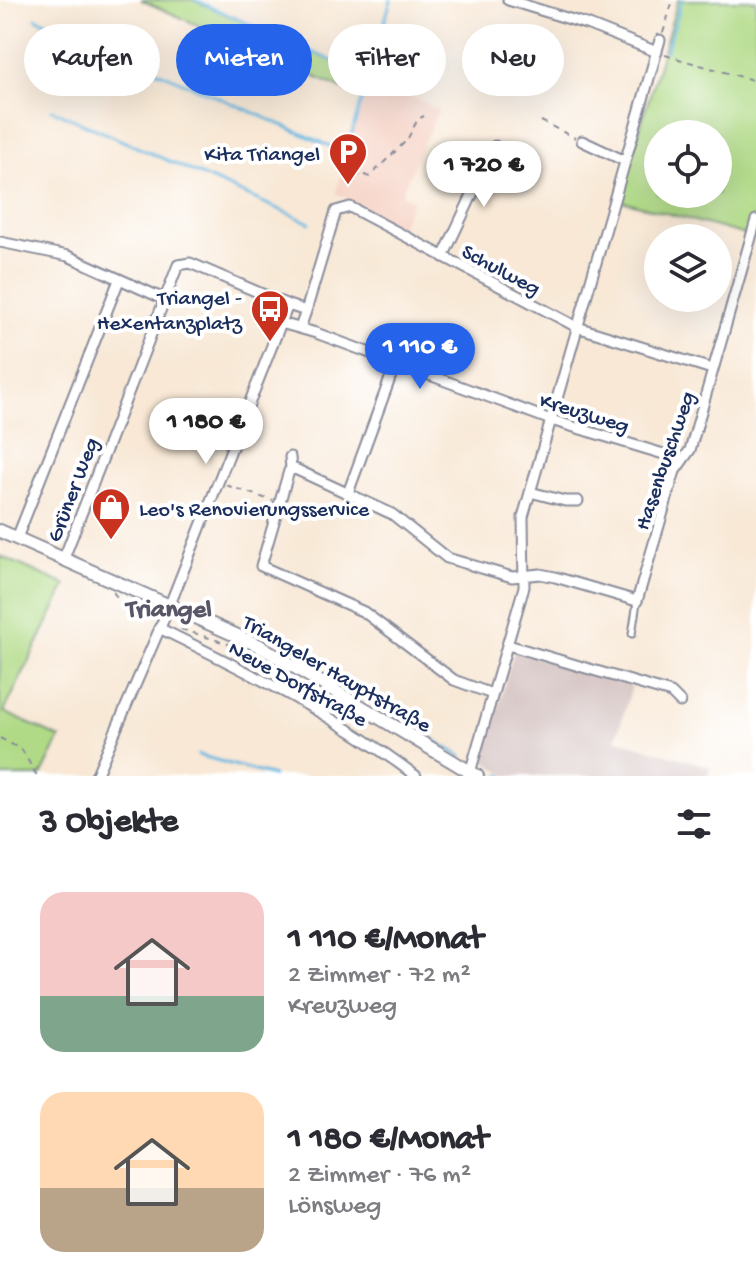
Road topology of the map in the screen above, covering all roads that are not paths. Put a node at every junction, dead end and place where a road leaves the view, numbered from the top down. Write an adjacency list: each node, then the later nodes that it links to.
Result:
1 (508, 0): 3 (street)
2 (660, 40): 3 (street)
3 (662, 54): 6 (street)
4 (582, 141): 6 (street)
5 (495, 146): 9 (street)
6 (625, 161): 15 (street)
7 (756, 220): 18 (street, Hasenbuschweg)
8 (0, 242): 10 (street)
9 (443, 257): 13 (street, Schulweg); 15 (street, Schulweg)
10 (119, 280): 11 (street); 27 (street)
11 (164, 299): 12 (street); 28 (street, Grüner Weg)
12 (288, 305): 13 (street); 14 (street)
13 (306, 311): 16 (street)
14 (284, 324): 16 (street, Kreuzweg); 31 (street)
15 (577, 327): 18 (street, Schulweg); 19 (street)
16 (300, 328): 17 (street, Kreuzweg)
17 (395, 365): 19 (street, Kreuzweg); 24 (street)
18 (712, 369): 21 (street, Hasenbuschweg)
19 (551, 420): 21 (street, Kreuzweg); 23 (street)
20 (290, 457): 22 (street)
21 (680, 459): 30 (street, Hasenbuschweg)
22 (291, 469): 24 (street); 35 (street)
23 (530, 492): 25 (street); 29 (street)
24 (348, 493): 29 (street)
25 (578, 501)
26 (0, 531): 27 (street, Triangeler Hauptstraße)
27 (17, 538): 28 (street, Triangeler Hauptstraße)
28 (64, 558): 31 (street, Triangeler Hauptstraße)
29 (526, 576): 30 (street); 34 (street)
30 (637, 601): 33 (lane)
31 (169, 607): 32 (street); 37 (street, Triangeler Hauptstraße)
32 (161, 626): 38 (street); 39 (street, Neue Dorfstraße)
33 (632, 634)
34 (508, 645): 35 (street); 36 (street)
35 (492, 694): 37 (street)
36 (680, 702)
37 (472, 775)
38 (96, 776)
39 (416, 776)

